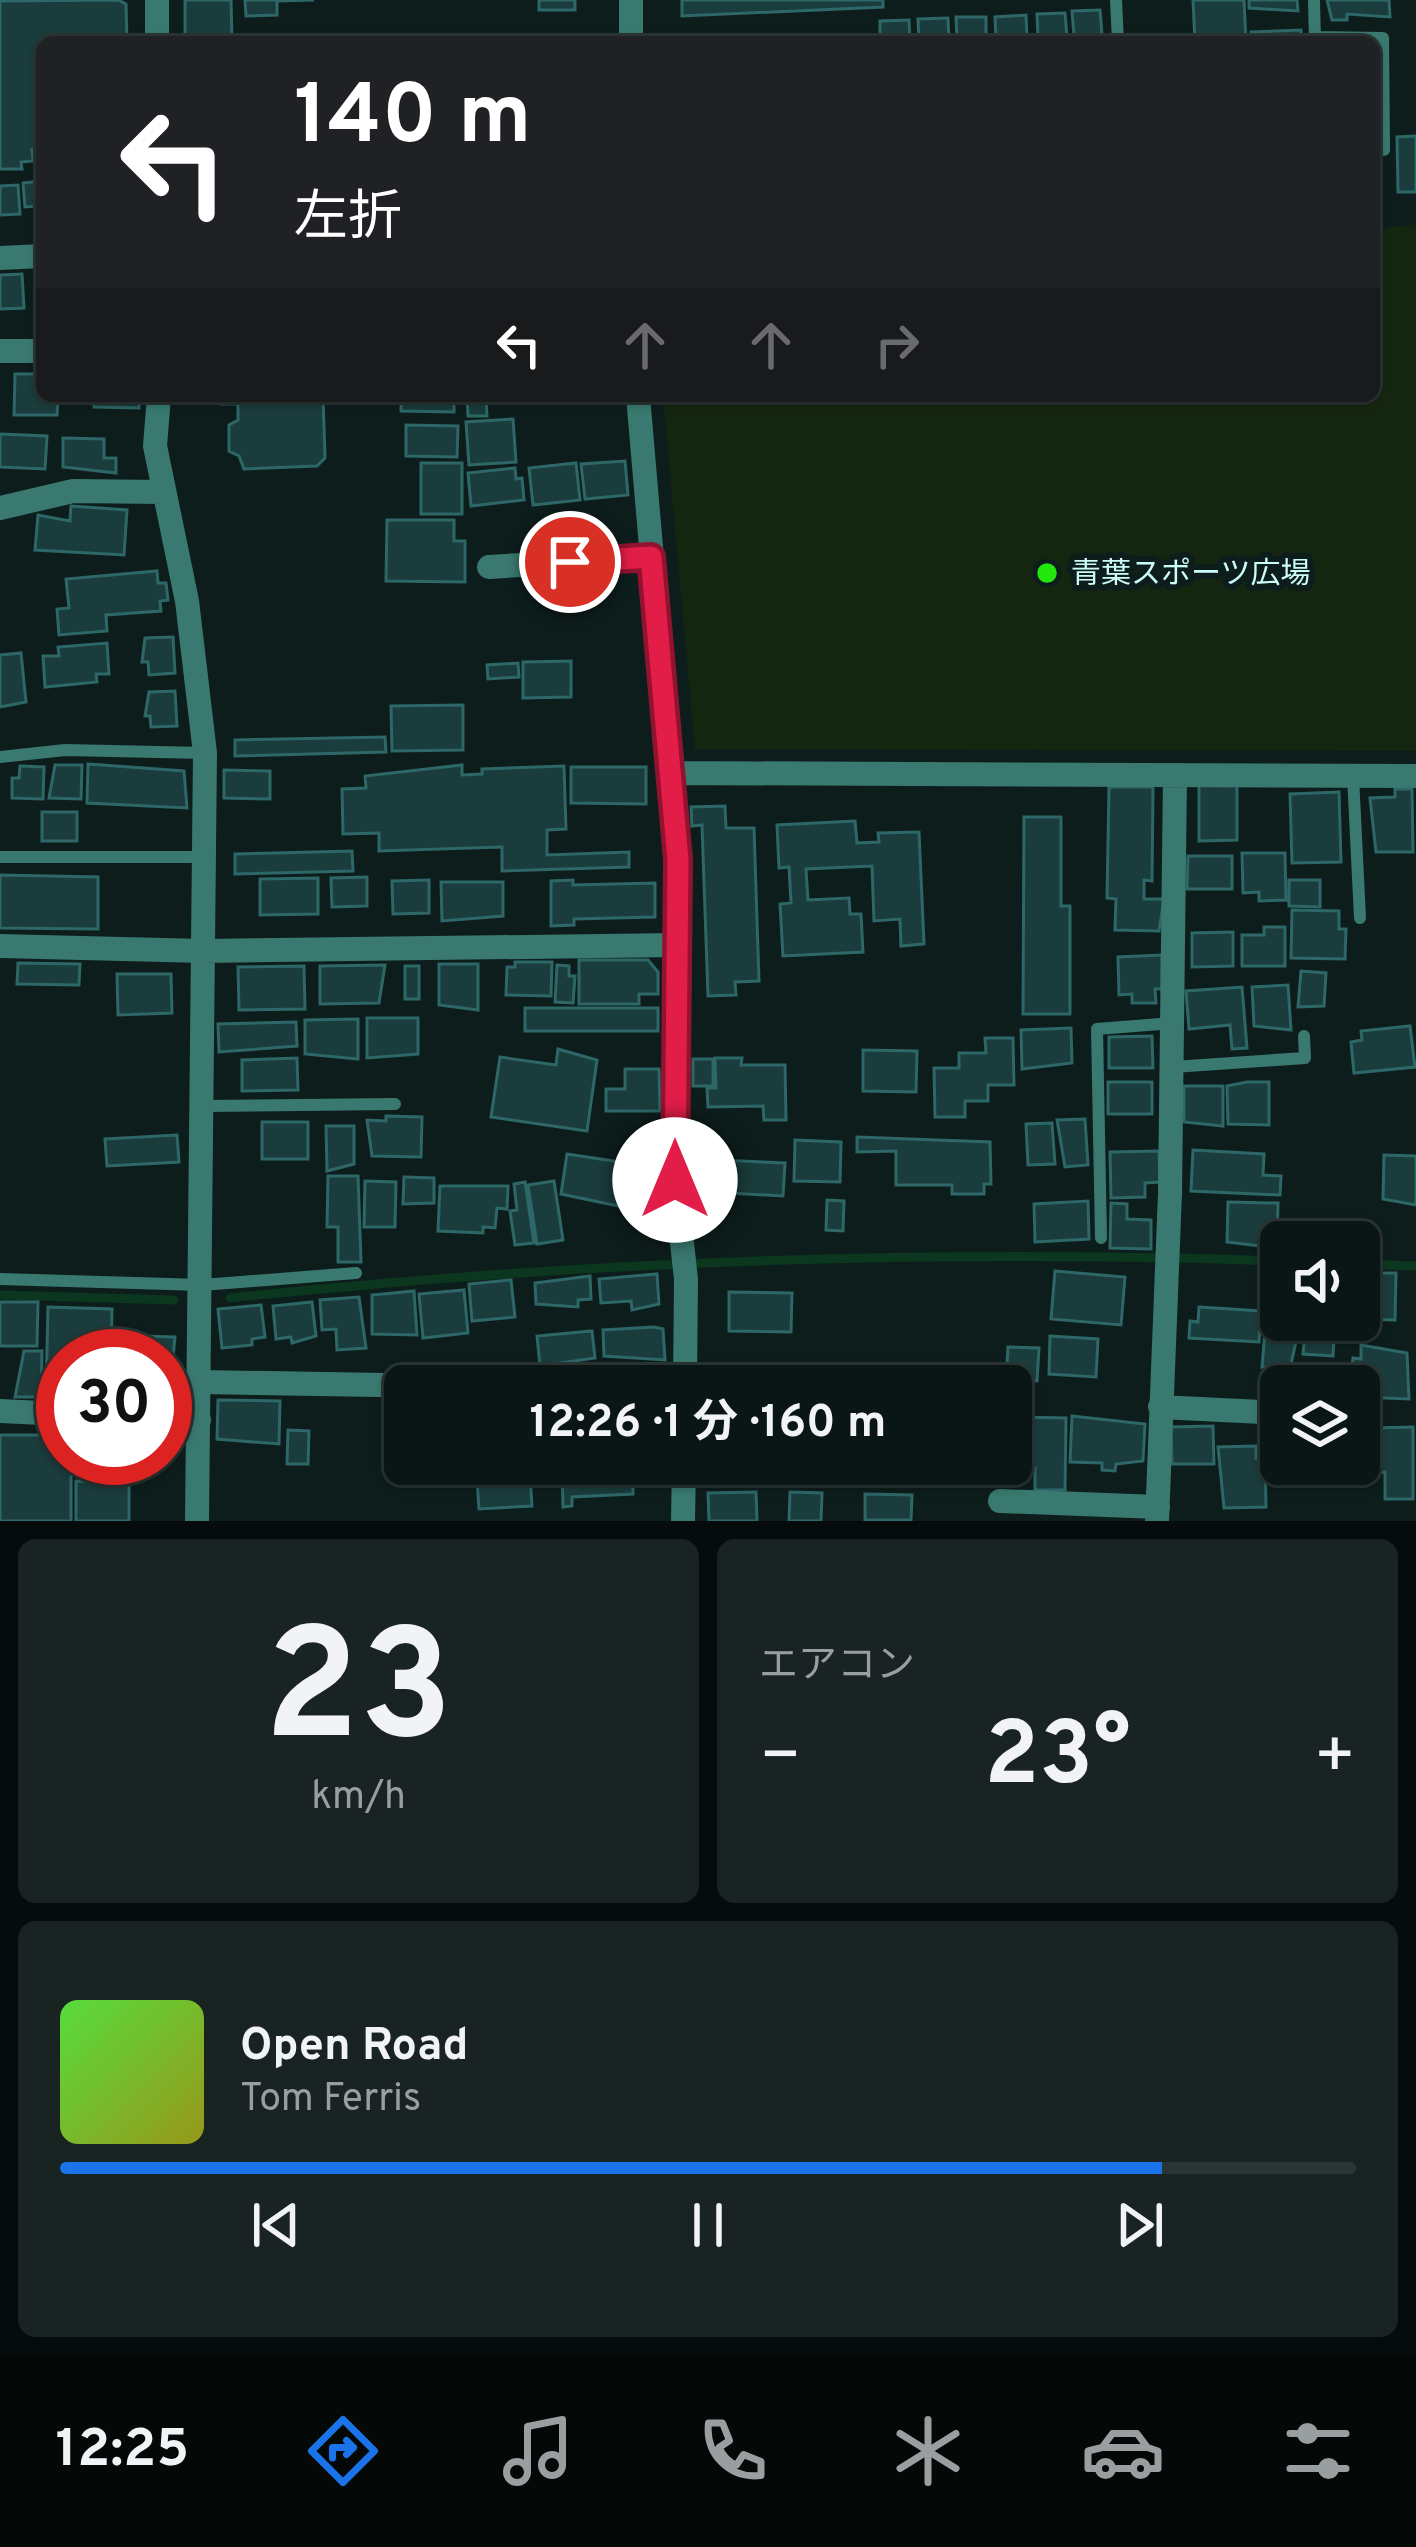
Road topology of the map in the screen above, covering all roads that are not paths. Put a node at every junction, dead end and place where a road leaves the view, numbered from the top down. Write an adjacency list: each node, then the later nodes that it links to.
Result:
1 (157, 0): 5 (street)
2 (631, 0): 6 (street)
3 (1117, 0): 7 (lane)
4 (1314, 0): 8 (lane)
5 (157, 36)
6 (631, 36)
7 (1118, 36)
8 (1315, 36)
9 (1380, 38): 10 (lane)
10 (1380, 150)
11 (36, 256): 12 (street)
12 (0, 259)
13 (36, 350): 14 (street)
14 (0, 351)
15 (159, 402): 17 (street)
16 (638, 402): 19 (street)
17 (163, 492): 18 (street); 21 (street)
18 (0, 508)
19 (651, 557): 20 (street); 23 (street)
20 (488, 567)
21 (205, 754): 22 (lane); 28 (street)
22 (0, 757)
23 (669, 773): 24 (street); 30 (street)
24 (1174, 775): 25 (street); 33 (street)
25 (1353, 776): 26 (street); 29 (lane)
26 (1416, 776)
27 (0, 857): 28 (lane)
28 (205, 857): 32 (street)
29 (1360, 918)
30 (677, 945): 32 (street); 42 (street)
31 (0, 946): 32 (street)
32 (204, 951): 37 (street)
33 (1174, 1023): 35 (street); 38 (lane)
34 (1304, 1036): 35 (lane)
35 (1173, 1067): 45 (street)
36 (394, 1104): 37 (lane)
37 (203, 1106): 41 (street)
38 (1100, 1238)
39 (356, 1273): 41 (lane)
40 (0, 1279): 41 (lane)
41 (202, 1285): 43 (street)
42 (685, 1365)
43 (201, 1382): 44 (street); 50 (street)
44 (384, 1385)
45 (1160, 1407): 47 (street); 53 (street)
46 (0, 1411): 48 (street)
47 (1260, 1412)
48 (36, 1413)
49 (192, 1420): 50 (street)
50 (199, 1420): 54 (street)
51 (683, 1485): 55 (street)
52 (1000, 1502): 53 (street)
53 (1158, 1514)
54 (197, 1521)
55 (682, 1521)

